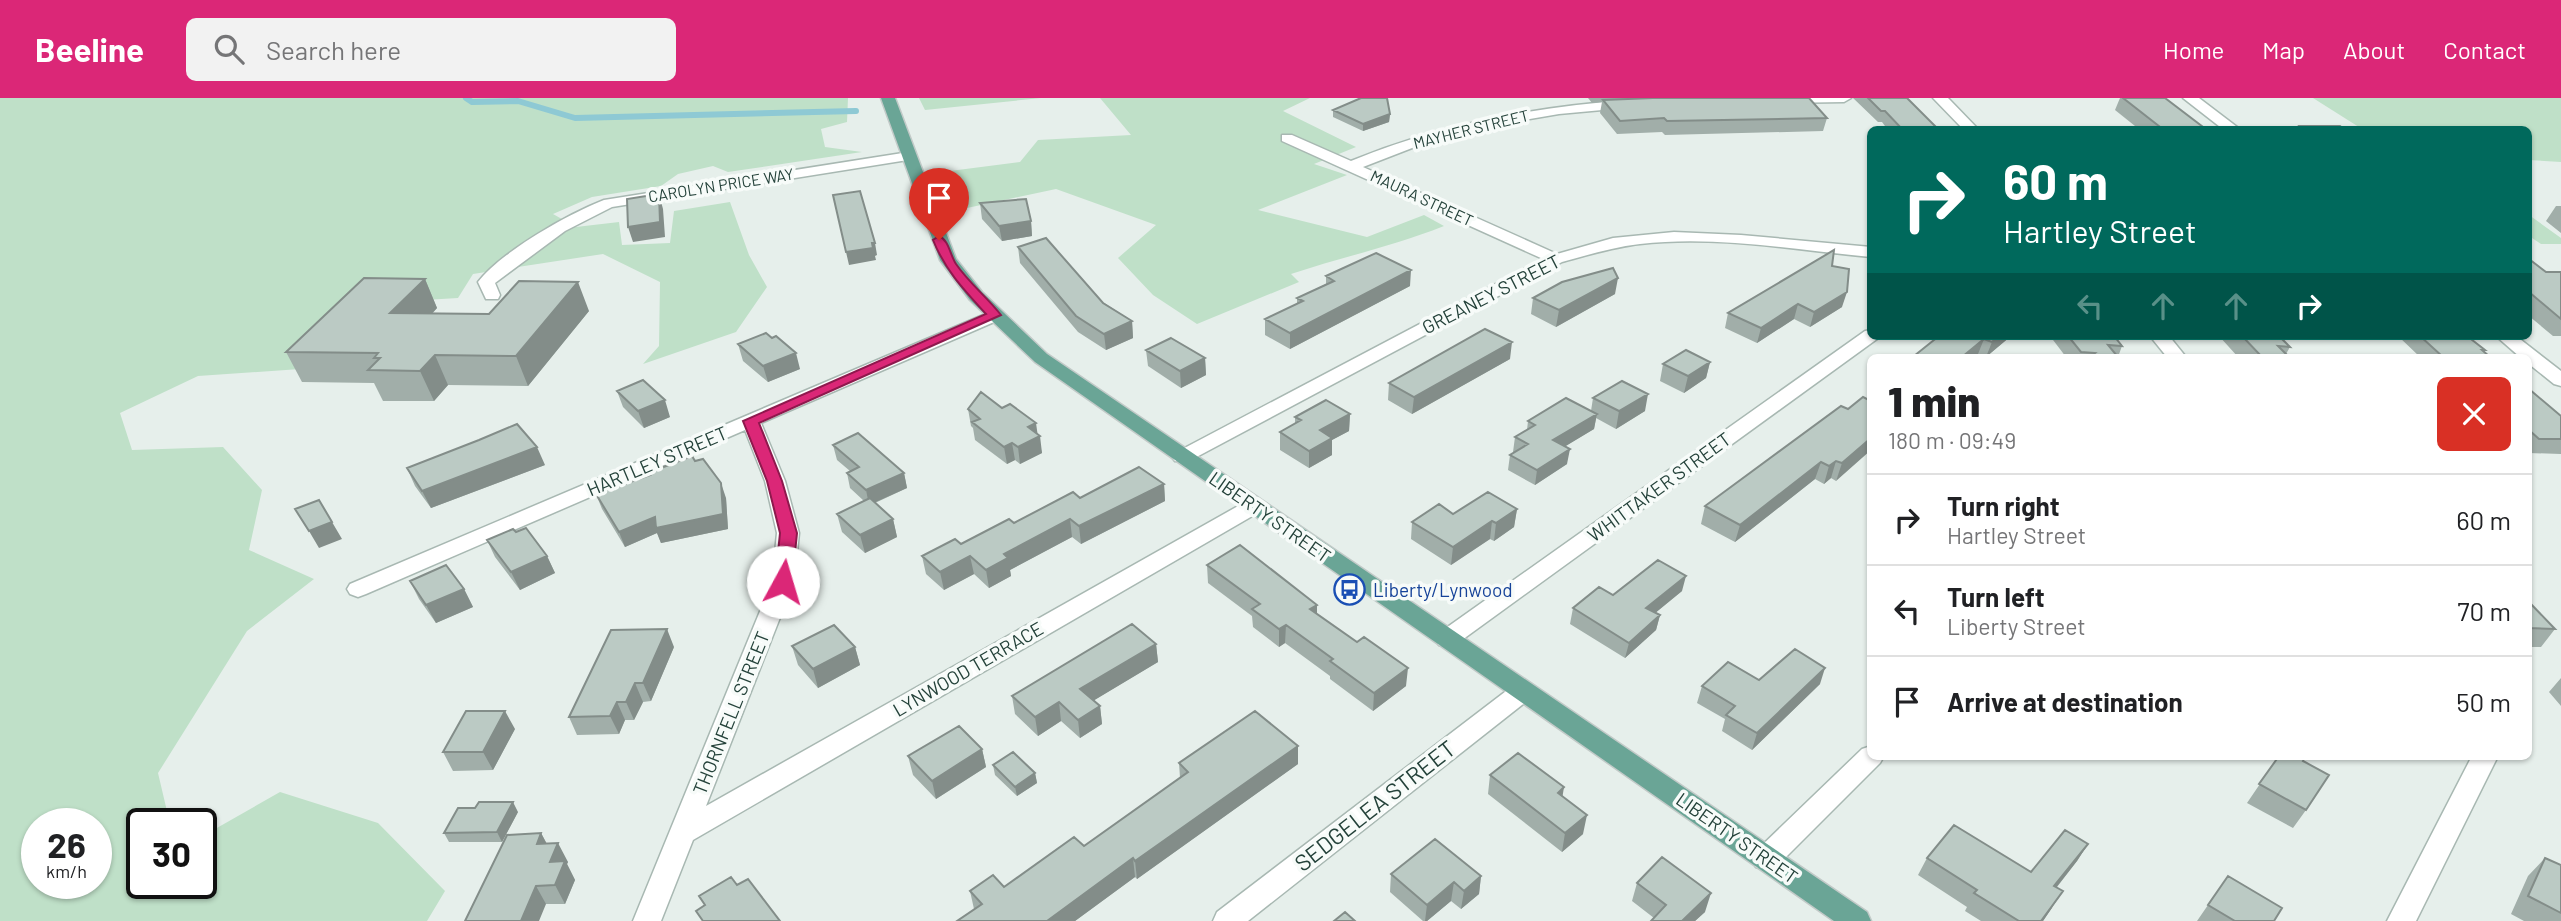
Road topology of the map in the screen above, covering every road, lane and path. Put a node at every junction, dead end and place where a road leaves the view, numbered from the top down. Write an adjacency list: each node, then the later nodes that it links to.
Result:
1 (888, 98): 10 (main road, LIBERTY STREET)
2 (1844, 98): 5 (street)
3 (1940, 98): 7 (street)
4 (2190, 98): 8 (street)
5 (1761, 100)
6 (1643, 103): 11 (street, MAYHER STREET)
7 (1968, 126)
8 (2228, 126)
9 (1287, 138): 11 (street, MAURA STREET)
10 (909, 156): 14 (street, CAROLYN PRICE WAY); 15 (main road, LIBERTY STREET)
11 (1353, 166): 13 (street, MAURA STREET)
12 (1867, 252): 13 (street, GREANEY STREET)
13 (1556, 259): 26 (street, GREANEY STREET)
14 (492, 295)
15 (995, 315): 25 (street, HARTLEY STREET); 26 (main road, LIBERTY STREET)
16 (1867, 338): 29 (street, WHITTAKER STREET)
17 (2163, 340): 19 (street)
18 (2510, 340): 20 (street)
19 (2175, 354)
20 (2528, 354)
21 (2532, 357): 22 (street)
22 (2539, 363): 23 (street); 24 (street)
23 (2561, 363)
24 (2561, 380)
25 (751, 421): 28 (street, HARTLEY STREET); 33 (street, THORNFELL STREET)
26 (1182, 457): 27 (main road, LIBERTY STREET)
27 (1254, 506): 29 (main road, LIBERTY STREET); 33 (street, LYNWOOD TERRACE)
28 (358, 589)
29 (1447, 639): 30 (main road, LIBERTY STREET)
30 (1523, 691): 34 (main road, LIBERTY STREET); 36 (street, SEDGELEA STREET)
31 (1867, 760): 34 (street)
32 (2483, 760): 38 (street)
33 (682, 833): 35 (street, THORNFELL STREET)
34 (1766, 859): 37 (main road, LIBERTY STREET)
35 (647, 921)
36 (1227, 921)
37 (1857, 921)
38 (2402, 921)

